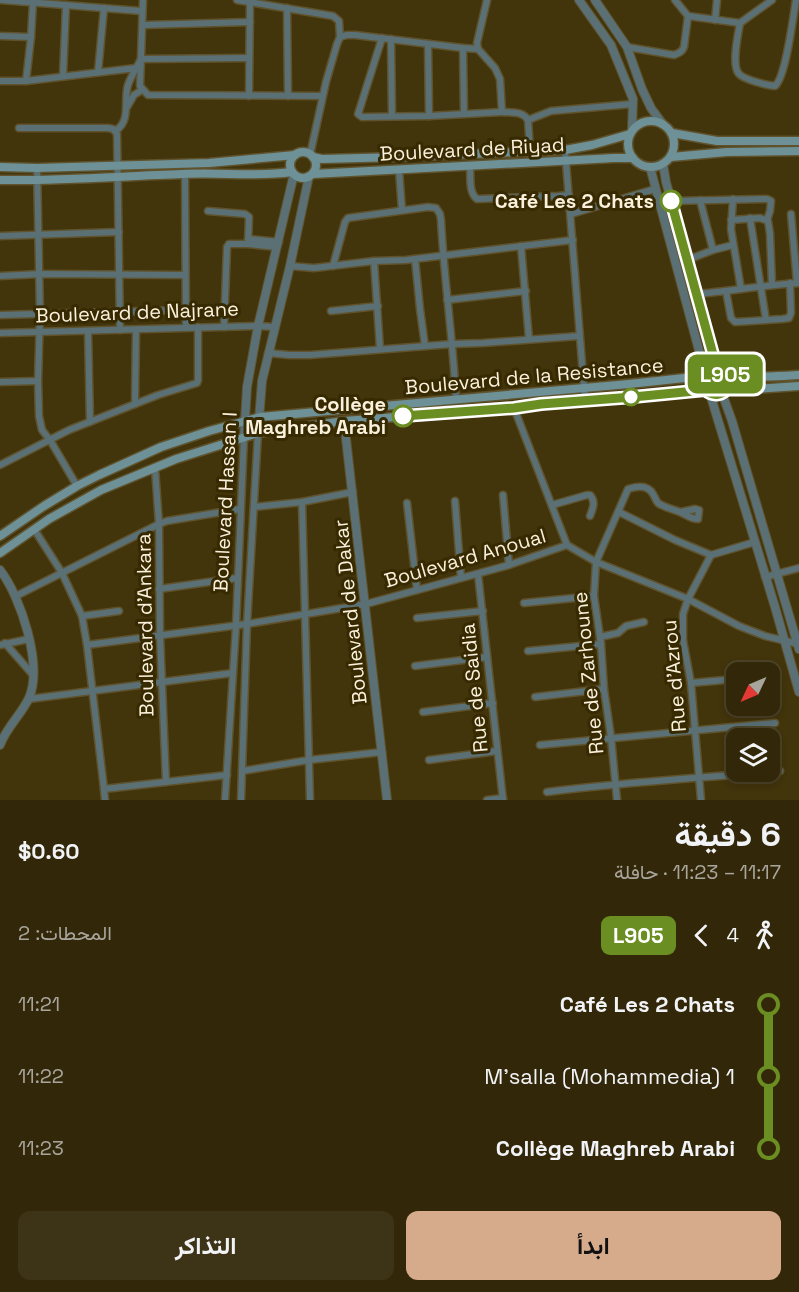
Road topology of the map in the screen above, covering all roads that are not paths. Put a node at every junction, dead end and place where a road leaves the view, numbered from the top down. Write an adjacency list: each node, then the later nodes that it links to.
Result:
1 (1, 0): 11 (street)
2 (142, 0): 16 (street)
3 (237, 0): 12 (street)
4 (487, 0): 30 (street)
5 (579, 0): 44 (street)
6 (595, 0): 28 (street)
7 (675, 0): 17 (street)
8 (717, 0): 18 (street)
9 (772, 0): 20 (street)
10 (796, 0): 20 (street)
11 (33, 2): 13 (street); 23 (street)
12 (250, 2): 15 (street); 19 (street)
13 (66, 4): 14 (street); 37 (street)
14 (104, 8): 16 (street); 36 (street)
15 (287, 8): 24 (street); 42 (street)
16 (141, 11): 21 (street)
17 (688, 16): 18 (street); 28 (street)
18 (715, 20): 20 (street)
19 (250, 22): 21 (street); 33 (street)
20 (740, 23)
21 (142, 25): 34 (street)
22 (0, 36): 23 (street)
23 (31, 37): 39 (street)
24 (340, 37): 25 (street); 43 (street)
25 (382, 38): 26 (street); 31 (street)
26 (392, 39): 27 (street); 32 (street)
27 (428, 44): 29 (street); 49 (street)
28 (627, 46): 51 (street)
29 (464, 48): 30 (street); 47 (street)
30 (478, 49): 46 (street)
31 (379, 50): 32 (street); 48 (street)
32 (392, 53): 48 (street)
33 (249, 58): 34 (street); 41 (street)
34 (141, 59): 35 (street); 40 (street)
35 (136, 68): 36 (street); 45 (street)
36 (98, 72): 37 (street)
37 (63, 76): 39 (street)
38 (0, 81): 39 (street)
39 (26, 81)
40 (142, 90): 41 (street); 45 (street)
41 (249, 96): 42 (street)
42 (288, 96): 43 (street)
43 (322, 96): 61 (street)
44 (633, 104): 50 (street); 54 (street)
45 (127, 107): 53 (street)
46 (502, 112): 47 (street); 50 (street)
47 (464, 114): 49 (street)
48 (392, 116): 49 (street)
49 (429, 116)
50 (528, 120): 58 (street)
51 (662, 123): 54 (main road); 55 (main road)
52 (19, 128): 53 (street)
53 (115, 131): 66 (street)
54 (631, 133): 57 (main road, Boulevard de Riyad); 63 (main road)
55 (672, 133): 56 (main road); 62 (main road)
56 (799, 141)
57 (565, 150): 58 (main road, Boulevard de Riyad); 64 (street)
58 (530, 152): 61 (main road, Boulevard de Riyad)
59 (799, 152): 62 (main road)
60 (296, 155): 61 (main road); 66 (main road); 72 (main road)
61 (311, 156): 74 (main road)
62 (671, 157): 65 (main road)
63 (633, 158): 64 (main road, Boulevard de Riyad); 69 (main road)
64 (566, 161): 67 (main road, Boulevard de Riyad); 79 (street)
65 (663, 164): 69 (main road); 82 (street)
66 (117, 165): 70 (main road); 75 (street)
67 (470, 165): 71 (main road, Boulevard de Riyad); 79 (street)
68 (0, 167): 70 (main road)
69 (650, 167): 78 (street)
70 (37, 168): 77 (street)
71 (399, 170): 74 (main road, Boulevard de Riyad); 83 (street)
72 (293, 173): 73 (main road); 74 (main road); 95 (street, Boulevard Hassan I)
73 (185, 174): 75 (main road); 107 (street)
74 (311, 175): 103 (street, Boulevard Hassan I)
75 (118, 177): 77 (main road); 90 (street)
76 (0, 180): 77 (main road)
77 (38, 181): 92 (street)
78 (656, 189): 85 (street); 142 (street)
79 (569, 195): 85 (street)
80 (733, 199): 81 (street); 88 (street); 89 (street)
81 (700, 200): 82 (street); 98 (street)
82 (671, 201): 101 (street)
83 (402, 210): 99 (street); 104 (street)
84 (208, 211): 94 (street)
85 (571, 214): 93 (street)
86 (791, 214): 109 (street)
87 (750, 218): 88 (street); 89 (street); 112 (street)
88 (731, 220): 96 (street)
89 (767, 220): 111 (street)
90 (119, 232): 92 (street); 106 (street)
91 (0, 236): 92 (street)
92 (39, 236): 105 (street)
93 (573, 240): 97 (street); 135 (street)
94 (248, 242): 95 (street); 128 (street)
95 (278, 244): 125 (street, Boulevard Hassan I)
96 (734, 245): 98 (street); 113 (street)
97 (521, 246): 99 (street); 114 (street)
98 (713, 250): 101 (street)
99 (443, 255): 100 (street); 117 (street)
100 (416, 259): 102 (street); 138 (street)
101 (687, 260): 116 (street)
102 (374, 261): 104 (street); 118 (street)
103 (290, 266): 104 (street); 129 (street, Boulevard Hassan I)
104 (333, 266)
105 (40, 274): 106 (street); 108 (street); 122 (street)
106 (118, 275): 107 (street); 121 (street)
107 (185, 275): 119 (street)
108 (0, 276)
109 (798, 283): 110 (street)
110 (790, 284): 111 (street); 124 (street)
111 (772, 285): 112 (street)
112 (759, 286): 113 (street); 124 (street)
113 (741, 289): 115 (street)
114 (526, 291): 117 (street); 136 (street)
115 (726, 291): 116 (street); 124 (street)
116 (697, 294): 141 (street)
117 (447, 300): 137 (street)
118 (378, 306): 120 (street); 139 (street)
119 (185, 310): 121 (street); 126 (street)
120 (331, 311)
121 (120, 313): 122 (street); 130 (street)
122 (40, 314): 123 (street); 133 (street)
123 (0, 315)
124 (766, 320)
125 (258, 326): 128 (street, Boulevard de Najrane); 129 (street, Boulevard de Najrane); 156 (street, Boulevard Hassan I)
126 (186, 327): 127 (street, Boulevard de Najrane); 131 (street, Boulevard de Najrane)
127 (198, 327): 128 (street, Boulevard de Najrane); 152 (street)
128 (224, 327)
129 (275, 327): 140 (street, Boulevard Hassan I)
130 (120, 330): 131 (street, Boulevard de Najrane); 132 (street, Boulevard de Najrane)
131 (136, 330): 152 (street)
132 (88, 331): 133 (street, Boulevard de Najrane); 157 (street)
133 (40, 332): 134 (street, Boulevard de Najrane); 144 (street)
134 (0, 333)
135 (579, 336): 136 (street); 147 (street)
136 (530, 339): 137 (street)
137 (452, 344): 138 (street); 150 (street)
138 (425, 346): 139 (street)
139 (380, 349): 140 (street)
140 (268, 353): 154 (street, Boulevard Hassan I)
141 (720, 370): 142 (main road); 143 (main road); 149 (main road)
142 (704, 375): 147 (main road, Boulevard de la Resistance); 148 (main road)
143 (799, 375)
144 (38, 381): 145 (street); 160 (street)
145 (0, 382)
146 (799, 386): 149 (main road)
147 (583, 388): 150 (main road, Boulevard de la Resistance); 151 (street)
148 (707, 392): 149 (main road); 151 (main road, Boulevard de la Resistance); 178 (street)
149 (723, 392): 188 (street)
150 (456, 399): 154 (main road, Boulevard de la Resistance)
151 (585, 400): 153 (main road, Boulevard de la Resistance)
152 (135, 404): 157 (street)
153 (514, 408): 155 (main road, Boulevard de la Resistance); 169 (street)
154 (260, 417): 156 (main road, Boulevard de la Resistance); 158 (street, Boulevard Hassan I)
155 (344, 420): 158 (main road, Boulevard de la Resistance); 164 (street, Boulevard de Dakar)
156 (246, 421): 159 (street, Boulevard Hassan I); 163 (main road, Boulevard de la Resistance)
157 (90, 422): 160 (street)
158 (258, 433): 159 (main road, Boulevard de la Resistance); 170 (street, Boulevard Hassan I)
159 (244, 437): 162 (main road, Boulevard de la Resistance); 171 (street, Boulevard Hassan I)
160 (50, 440): 161 (street); 163 (street)
161 (0, 465)
162 (155, 468): 175 (street, Boulevard d'Ankara); 176 (main road, Boulevard de la Resistance)
163 (77, 486): 177 (main road, Boulevard de la Resistance)
164 (352, 492): 167 (street); 198 (street, Boulevard de Dakar)
165 (503, 495): 183 (street)
166 (455, 501): 191 (street)
167 (302, 502): 170 (street); 201 (street)
168 (407, 503): 193 (street)
169 (552, 505): 174 (street); 179 (street)
170 (254, 507): 205 (street, Boulevard Hassan I)
171 (240, 509): 175 (street); 190 (street, Boulevard Hassan I)
172 (619, 512): 173 (street, Rue de Zarhoune); 181 (street); 182 (street, Rue de Zarhoune)
173 (681, 512)
174 (590, 516)
175 (159, 524): 186 (street); 192 (street, Boulevard d'Ankara)
176 (34, 529): 180 (main road, Boulevard de la Resistance); 186 (street)
177 (0, 536)
178 (755, 542): 181 (street); 189 (street)
179 (567, 545): 182 (street, Boulevard Anoual); 183 (street, Boulevard Anoual)
180 (0, 553)
181 (711, 555): 196 (street, Rue d'Azrou)
182 (596, 562): 195 (street, Rue de Zarhoune); 196 (street, Boulevard Anoual)
183 (509, 565): 187 (street, Boulevard Anoual)
184 (799, 568): 188 (street)
185 (0, 570): 194 (street)
186 (62, 573): 194 (street); 202 (street)
187 (478, 573): 191 (street, Boulevard Anoual); 200 (street, Rue de Saidia)
188 (777, 573): 189 (street); 213 (street)
189 (765, 577): 210 (street)
190 (237, 578): 192 (street); 206 (street, Boulevard Hassan I)
191 (461, 578): 193 (street, Boulevard Anoual)
192 (159, 589): 207 (street, Boulevard d'Ankara)
193 (417, 590): 198 (street, Boulevard Anoual)
194 (16, 596): 208 (street)
195 (594, 596): 197 (street); 209 (street, Rue de Zarhoune)
196 (688, 599): 210 (street, Boulevard Anoual); 221 (street, Rue d'Azrou)
197 (524, 603)
198 (366, 604): 201 (street, Boulevard Anoual); 235 (street, Boulevard de Dakar)
199 (120, 611): 202 (street)
200 (483, 611): 203 (street); 215 (street, Rue de Saidia)
201 (306, 615): 205 (street, Boulevard Anoual); 236 (street)
202 (82, 616): 212 (street)
203 (417, 618)
204 (644, 622): 209 (street)
205 (247, 624): 206 (street, Boulevard Anoual); 238 (street, Boulevard Hassan I)
206 (236, 626): 207 (street, Boulevard Anoual); 217 (street, Boulevard Hassan I)
207 (160, 635): 212 (street, Boulevard Anoual); 220 (street, Boulevard d'Ankara)
208 (29, 639): 211 (street); 218 (street)
209 (601, 641): 214 (street); 222 (street, Rue de Zarhoune)
210 (785, 642): 213 (street, Boulevard Anoual); 224 (street)
211 (3, 644): 218 (street)
212 (87, 645): 223 (street)
213 (798, 647)
214 (528, 651)
215 (487, 657): 216 (street); 227 (street, Rue de Saidia)
216 (416, 666)
217 (233, 673): 220 (street); 239 (street, Boulevard Hassan I)
218 (33, 675): 226 (street)
219 (726, 680): 221 (street)
220 (162, 681): 223 (street); 242 (street, Boulevard d'Ankara)
221 (691, 683): 230 (street, Rue d'Azrou)
222 (604, 689): 225 (street); 231 (street, Rue de Zarhoune)
223 (92, 691): 226 (street); 244 (street)
224 (799, 692)
225 (535, 697)
226 (28, 699): 232 (street)
227 (493, 703): 228 (street); 234 (street, Rue de Saidia)
228 (423, 712)
229 (775, 723): 230 (street)
230 (695, 730): 231 (street); 241 (street, Rue d'Azrou)
231 (611, 737): 233 (street); 243 (street, Rue de Zarhoune)
232 (0, 745)
233 (540, 745)
234 (497, 751): 237 (street); 246 (street, Rue de Saidia)
235 (382, 752): 236 (street); 251 (street, Boulevard de Dakar)
236 (309, 760): 238 (street); 250 (street)
237 (429, 760)
238 (242, 771): 249 (street, Boulevard Hassan I)
239 (227, 775): 242 (street); 248 (street, Boulevard Hassan I)
240 (726, 776): 241 (street)
241 (699, 778): 243 (street); 254 (street, Rue d'Azrou)
242 (166, 782): 244 (street)
243 (615, 784): 245 (street); 253 (street, Rue de Zarhoune)
244 (104, 789): 247 (street)
245 (547, 792)
246 (503, 799): 252 (street)
247 (105, 800)
248 (225, 800)
249 (241, 800)
250 (310, 800)
251 (387, 800)
252 (487, 800)
253 (617, 800)
254 (701, 800)

